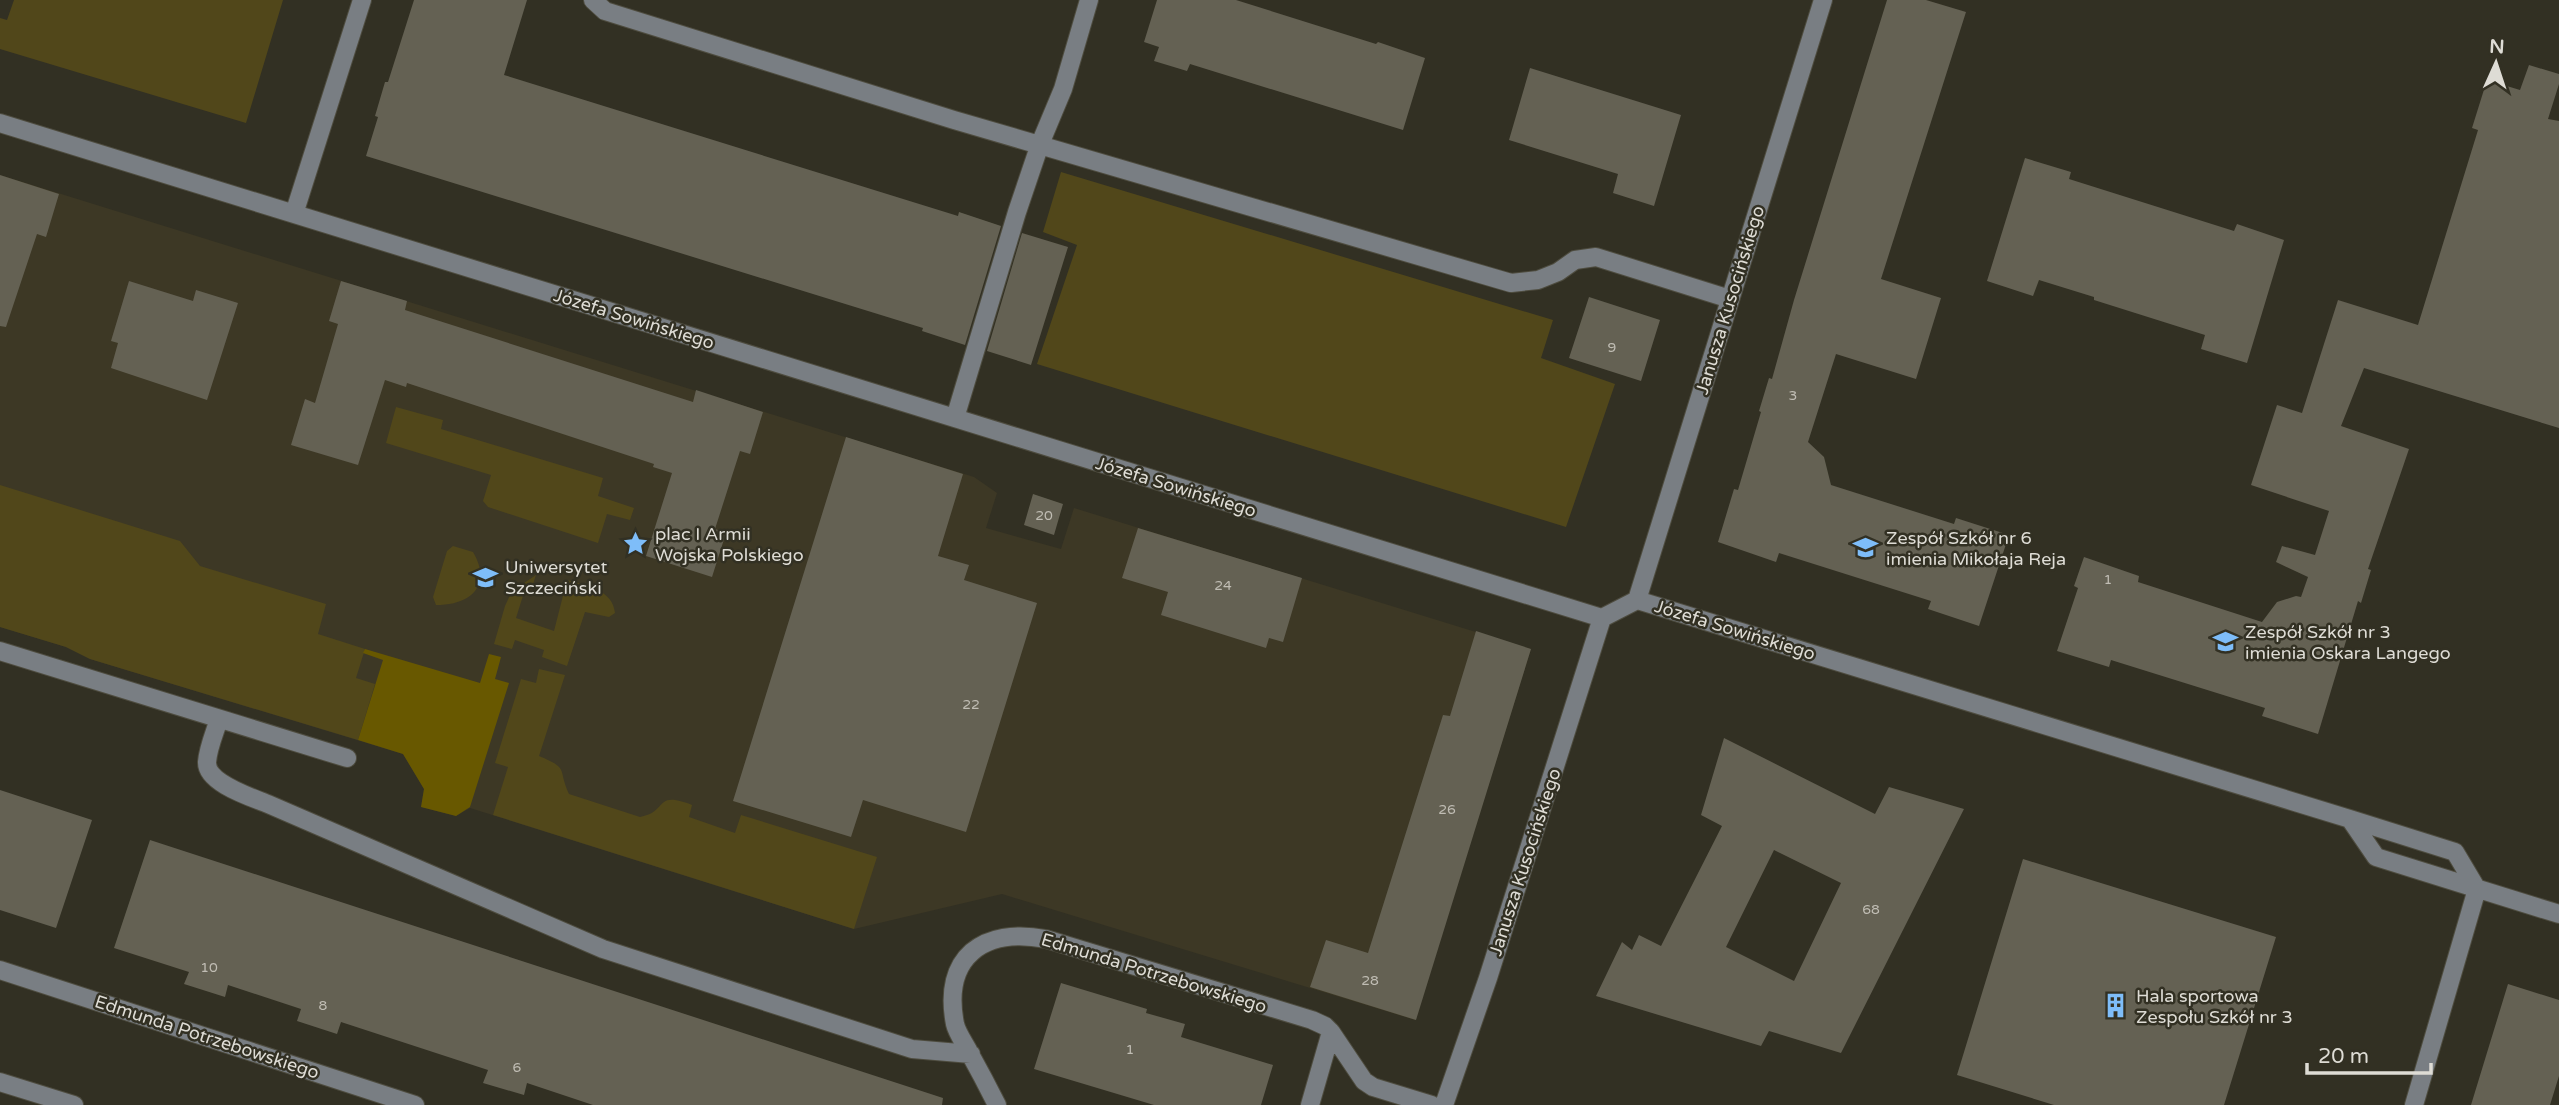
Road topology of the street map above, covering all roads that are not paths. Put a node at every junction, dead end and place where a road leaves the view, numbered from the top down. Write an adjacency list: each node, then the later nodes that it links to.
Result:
1 (362, 0): 7 (street)
2 (593, 0): 6 (street)
3 (1090, 0): 6 (street)
4 (1823, 0): 8 (street, Janusza Kusocińskiego)
5 (0, 123): 7 (street, Józefa Sowińskiego)
6 (1040, 144): 8 (street); 9 (street)
7 (294, 214): 9 (street, Józefa Sowińskiego)
8 (1730, 299): 10 (street, Janusza Kusocińskiego)
9 (955, 418): 11 (street, Józefa Sowińskiego)
10 (1636, 600): 11 (street, Józefa Sowińskiego); 15 (street, Józefa Sowińskiego)
11 (1602, 618): 27 (street, Janusza Kusocińskiego)
12 (0, 651): 13 (street)
13 (219, 719): 14 (street); 20 (street)
14 (347, 758)
15 (2350, 819): 16 (street); 16 (street, Józefa Sowińskiego)
16 (2477, 889): 17 (street); 28 (street)
17 (2559, 914)
18 (0, 970): 23 (street, Edmunda Potrzebowskiego)
19 (1331, 1032): 20 (street, Edmunda Potrzebowskiego); 25 (street); 26 (street, Edmunda Potrzebowskiego)
20 (971, 1054): 24 (street, Edmunda Potrzebowskiego)
21 (0, 1082): 22 (street)
22 (74, 1105)
23 (415, 1105)
24 (997, 1105)
25 (1310, 1105)
26 (1432, 1105)
27 (1444, 1105)
28 (2414, 1105)

